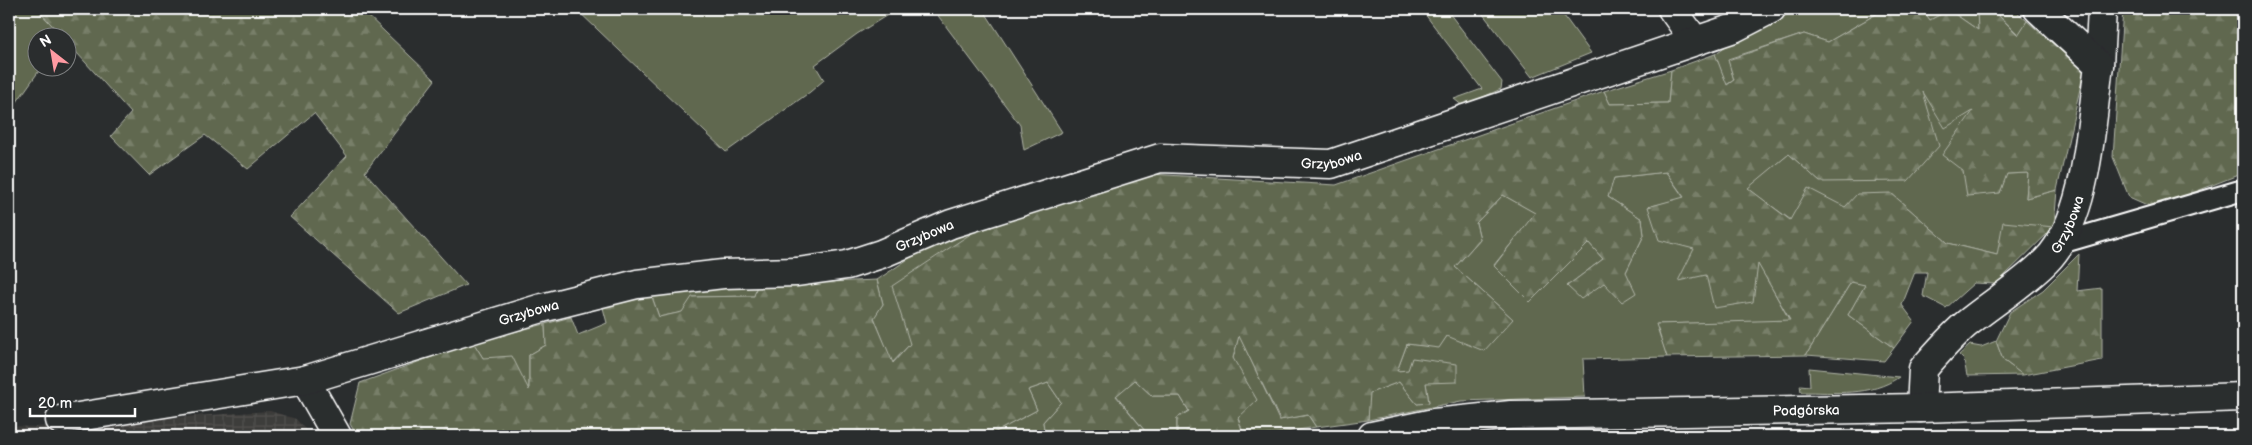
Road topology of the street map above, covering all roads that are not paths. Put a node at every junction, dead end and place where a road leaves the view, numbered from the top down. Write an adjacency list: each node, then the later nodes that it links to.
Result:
1 (1672, 9): 5 (street)
2 (1771, 9): 5 (street, Grzybowa)
3 (2038, 9): 6 (street)
4 (2102, 9): 6 (street, Grzybowa)
5 (1696, 41): 9 (street, Grzybowa)
6 (2099, 65): 8 (street, Grzybowa)
7 (2243, 190): 8 (lane)
8 (2061, 243): 11 (street, Grzybowa)
9 (305, 380): 12 (street, Grzybowa); 13 (street)
10 (2243, 397): 11 (street, Podgórska)
11 (1921, 408): 14 (street, Podgórska)
12 (60, 420)
13 (337, 436)
14 (1372, 436)

